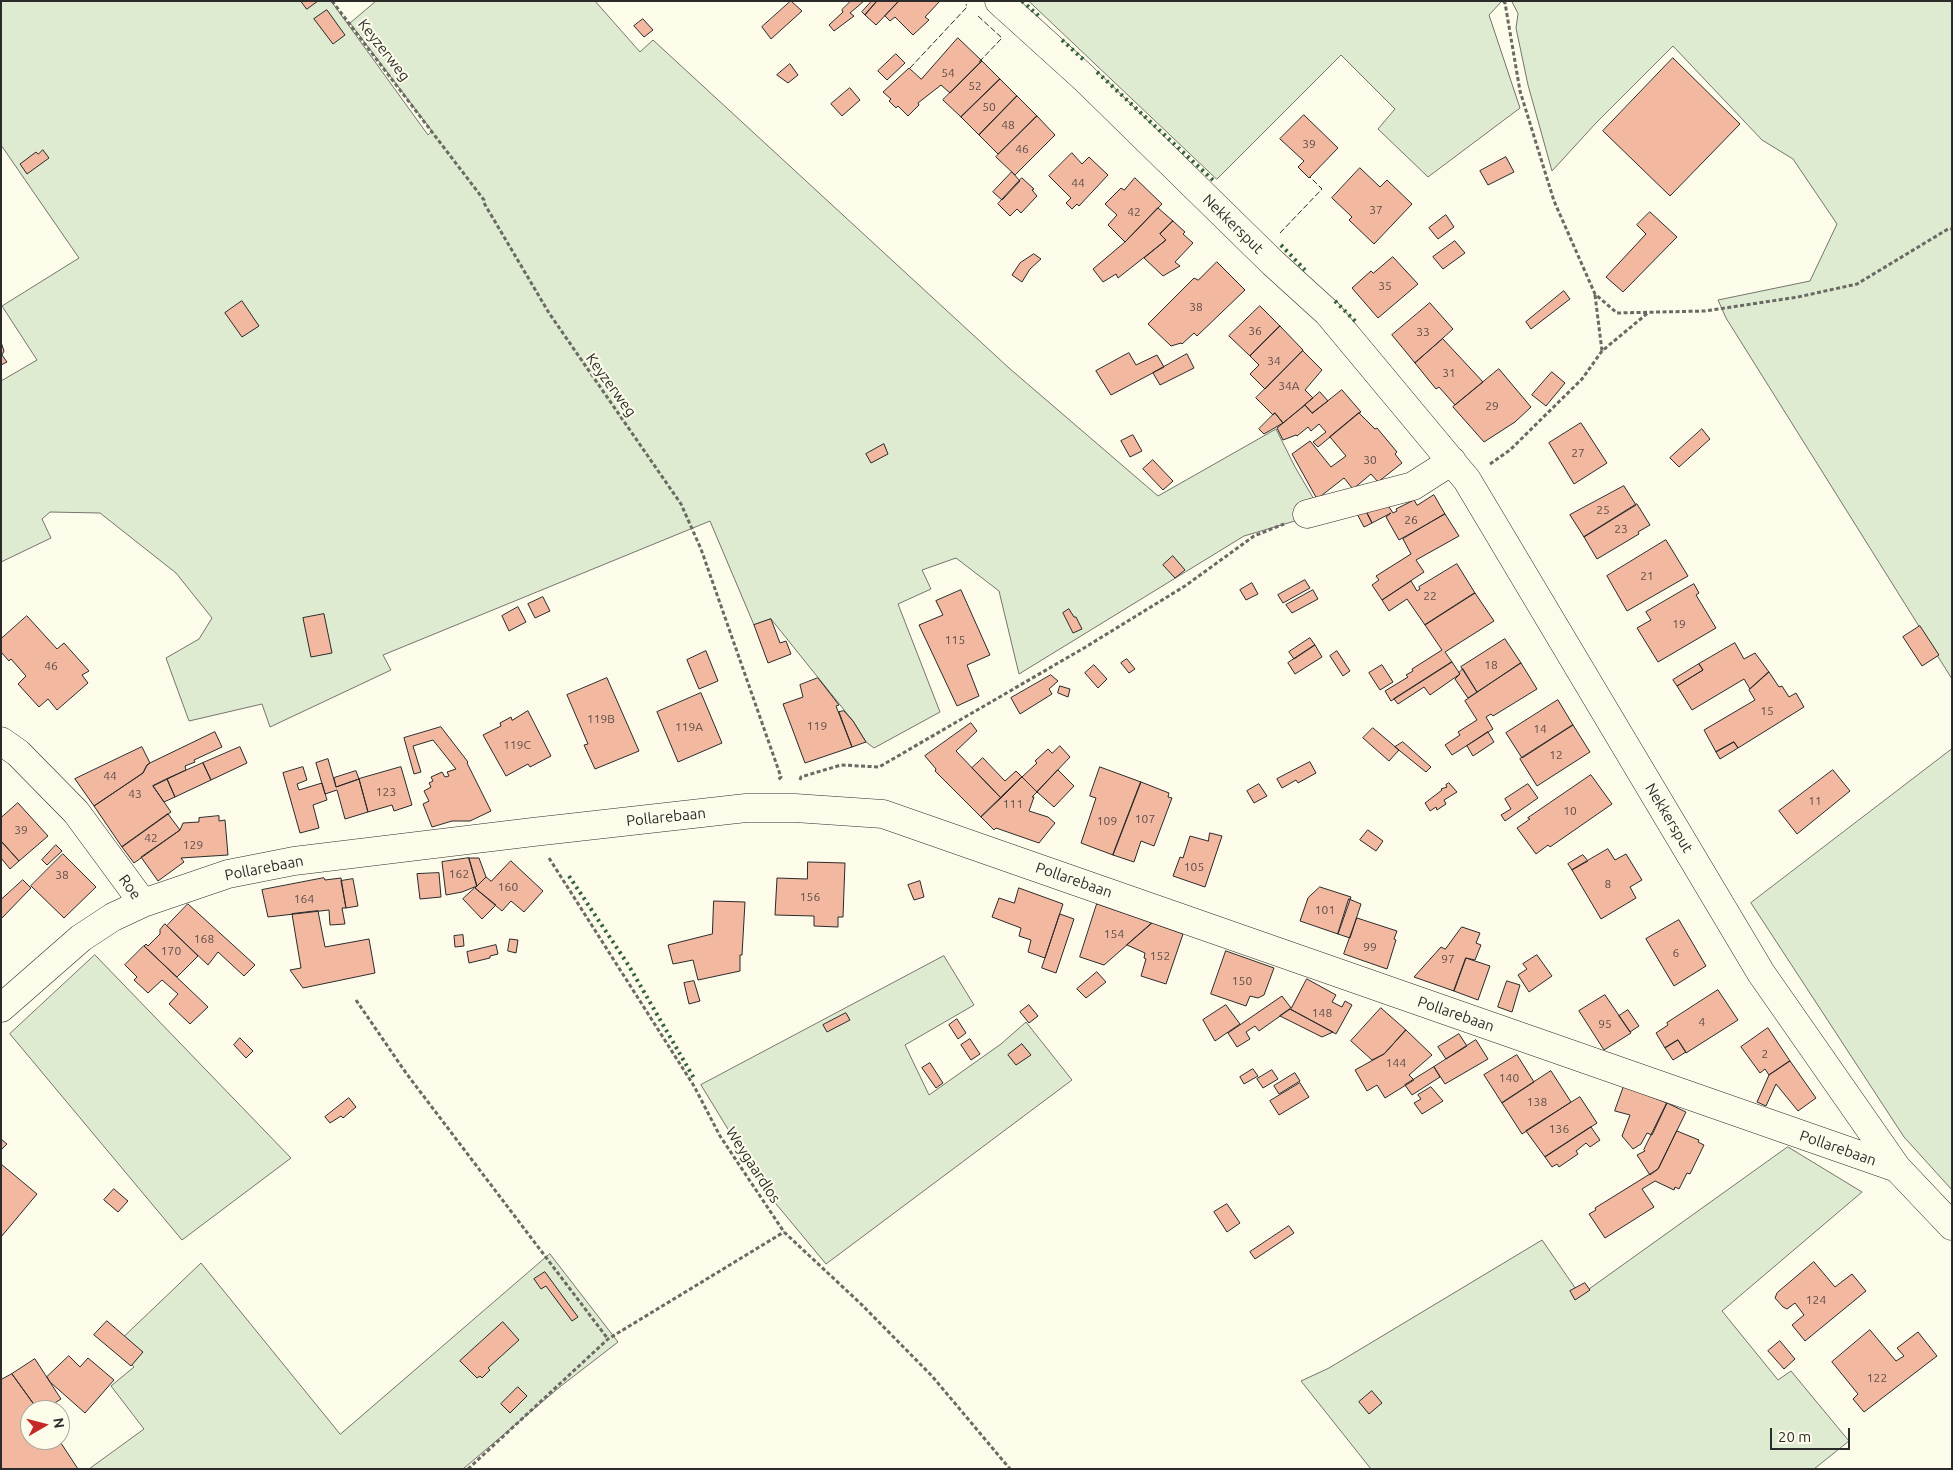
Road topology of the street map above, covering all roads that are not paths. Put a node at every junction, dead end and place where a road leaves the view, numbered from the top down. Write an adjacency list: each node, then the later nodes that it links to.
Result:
1 (999, 1): 2 (street, Nekkersput)
2 (1459, 470): 3 (street); 7 (street, Nekkersput)
3 (1307, 514)
4 (1, 741): 5 (street, Roe)
5 (143, 903): 6 (street, Roe); 7 (street, Pollarebaan)
6 (1, 1008)
7 (1897, 1168): 8 (street, Pollarebaan)
8 (1952, 1226)

